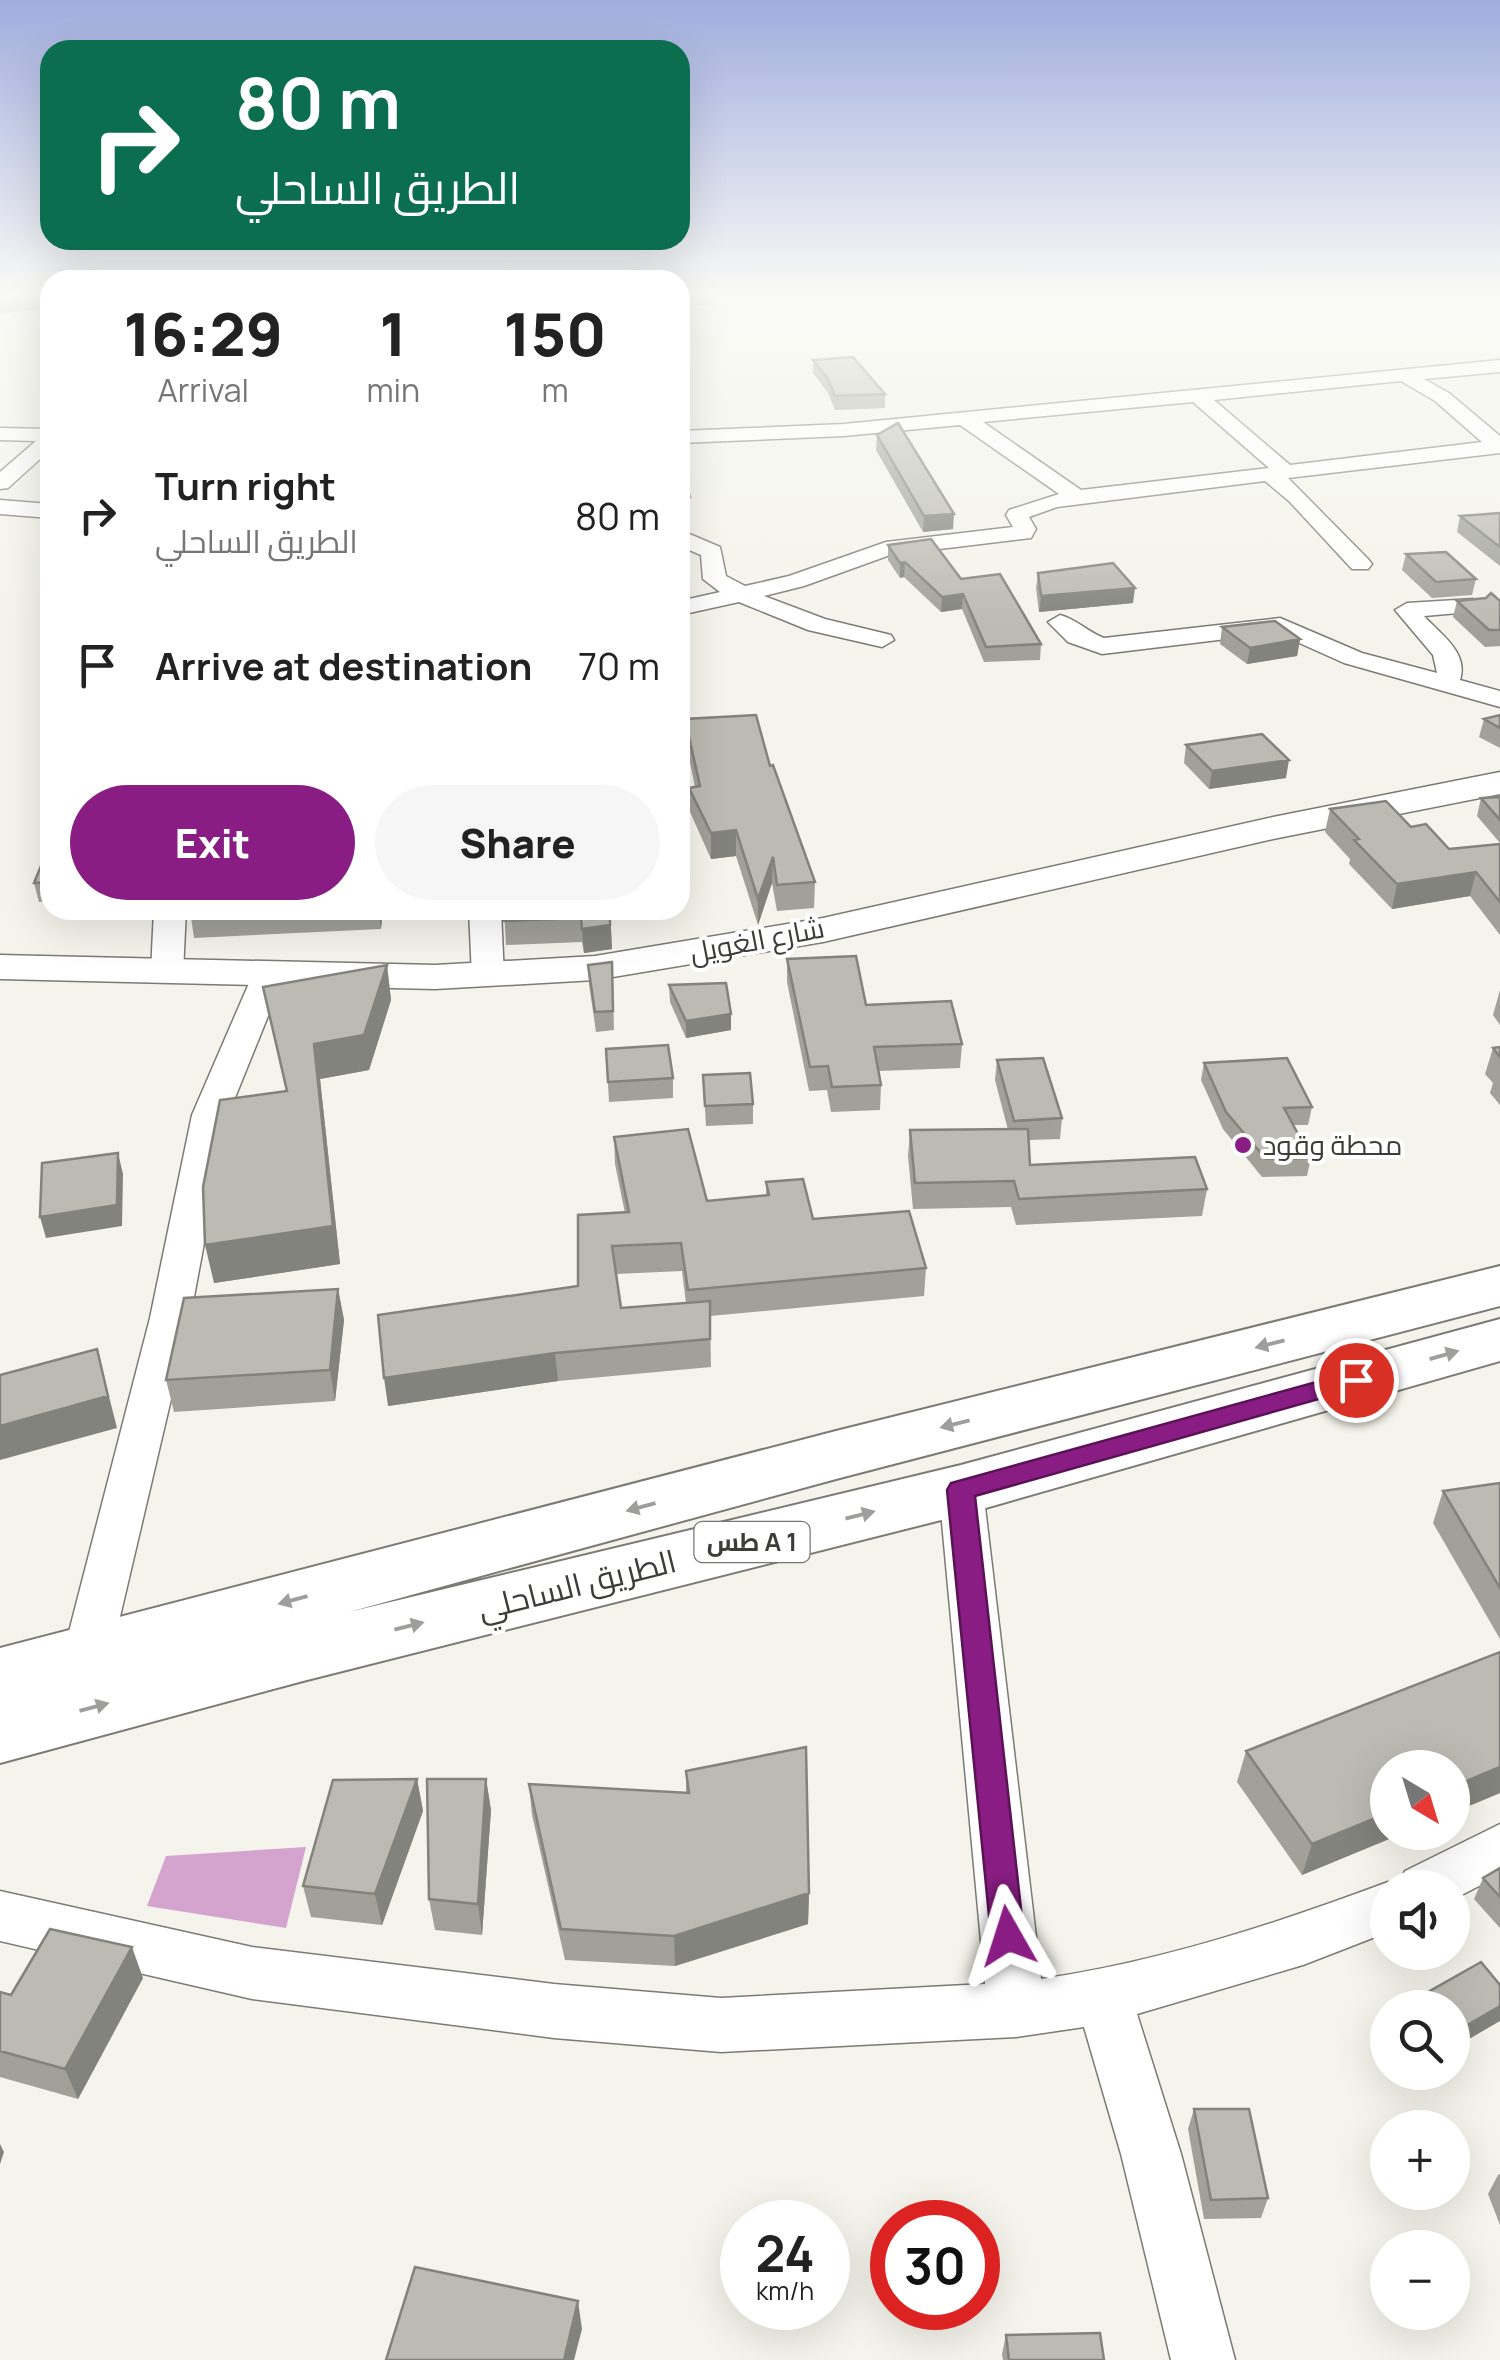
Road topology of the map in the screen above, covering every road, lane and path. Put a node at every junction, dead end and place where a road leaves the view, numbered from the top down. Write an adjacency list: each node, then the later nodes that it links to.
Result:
1 (1084, 407): 4 (street)
2 (1209, 407): 10 (street)
3 (1454, 407): 8 (street)
4 (964, 419): 7 (street); 12 (street)
5 (5, 433): 6 (street)
6 (40, 436)
7 (690, 437)
8 (1500, 447): 10 (street)
9 (40, 457): 11 (street)
10 (1278, 474): 12 (street); 16 (street)
11 (0, 483)
12 (1079, 498): 17 (street)
13 (0, 507): 14 (street)
14 (40, 510)
15 (690, 542): 17 (street)
16 (1360, 564)
17 (742, 595): 18 (street); 21 (street)
18 (690, 606)
19 (1473, 606): 22 (street)
20 (1060, 622): 22 (street)
21 (882, 640)
22 (1445, 684): 23 (street)
23 (1500, 699)
24 (1500, 783): 30 (street, شارع الغويل)
25 (170, 920): 28 (street)
26 (485, 920): 30 (street)
27 (0, 967): 28 (street, شارع الغويل)
28 (167, 972): 29 (street, شارع الغويل)
29 (270, 974): 30 (street, شارع الغويل); 34 (street)
30 (488, 977)
31 (1500, 1286): 34 (highway, الطريق الساحلي / طس A 1, one-way to 34)
32 (1500, 1340): 33 (highway, الطريق الساحلي / طس A 1, one-way to 32)
33 (960, 1490): 36 (highway, الطريق الساحلي / طس A 1, one-way to 33); 42 (street)
34 (88, 1655): 35 (highway, الطريق الساحلي / طس A 1)
35 (0, 1678)
36 (0, 1732)
37 (1500, 1848): 38 (street)
38 (1458, 1870)
39 (1370, 1913): 41 (street)
40 (0, 1916): 42 (street)
41 (1104, 1997): 42 (street); 43 (street)
42 (1016, 2010)
43 (1203, 2360)

